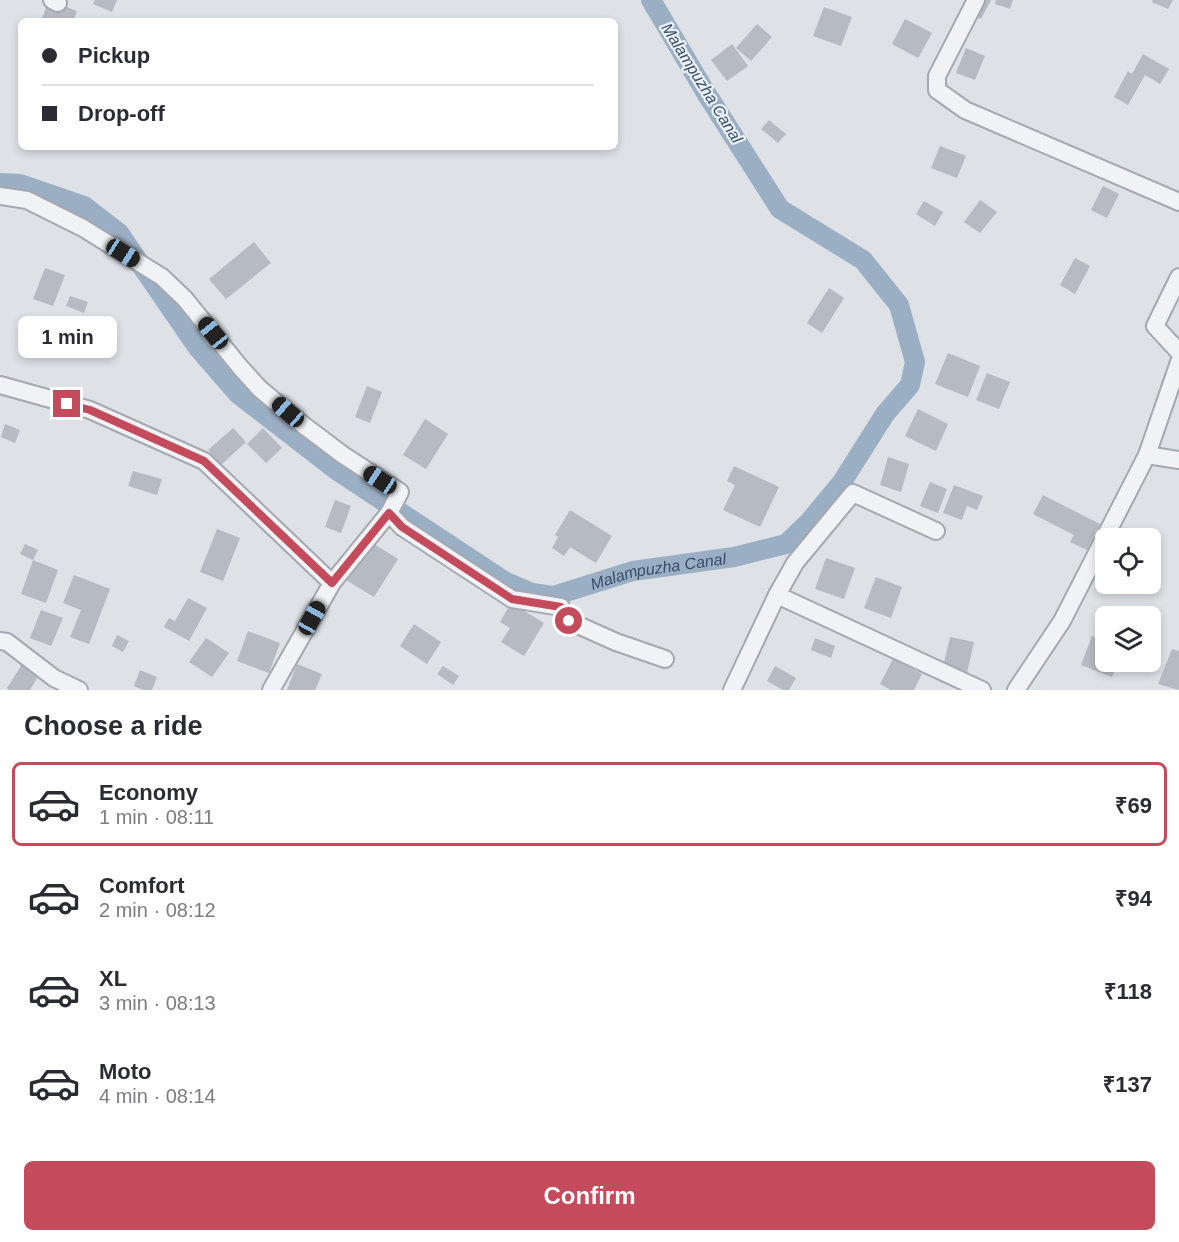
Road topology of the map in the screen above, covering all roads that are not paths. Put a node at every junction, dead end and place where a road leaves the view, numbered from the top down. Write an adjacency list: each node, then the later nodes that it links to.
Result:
1 (976, 0): 3 (street)
2 (0, 196): 10 (street)
3 (1179, 202)
4 (1179, 277): 5 (street)
5 (1179, 352)
6 (1179, 362): 8 (street)
7 (0, 385): 12 (street)
8 (1147, 454): 9 (street); 20 (street)
9 (1179, 460)
10 (389, 513): 12 (street); 15 (street)
11 (936, 531): 13 (street)
12 (332, 583): 17 (street)
13 (777, 595): 18 (street); 19 (street)
14 (0, 641): 16 (street)
15 (665, 659)
16 (79, 690)
17 (272, 690)
18 (732, 690)
19 (982, 690)
20 (1016, 690)

